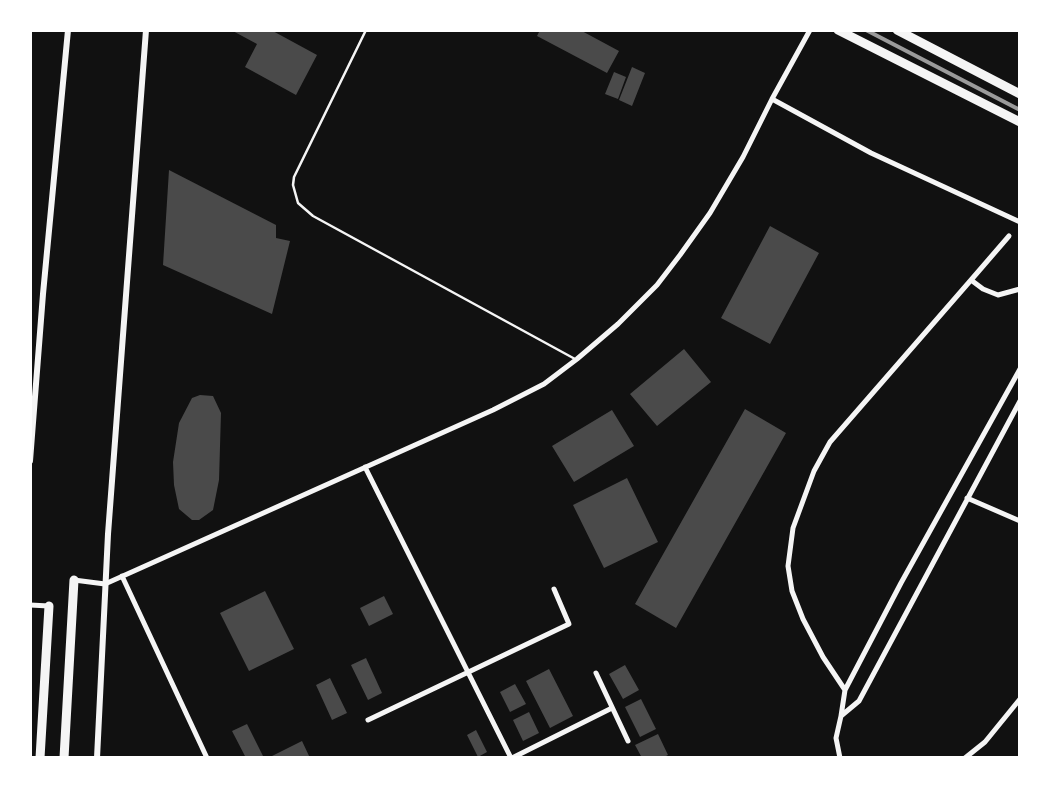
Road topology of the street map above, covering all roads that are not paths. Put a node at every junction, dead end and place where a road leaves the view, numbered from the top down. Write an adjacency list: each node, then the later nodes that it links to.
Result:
1 (68, 30): 17 (street)
2 (146, 30): 23 (street)
3 (366, 30): 14 (lane)
4 (810, 30): 8 (street)
5 (838, 30): 9 (main road)
6 (897, 30): 7 (main road)
7 (1020, 94)
8 (772, 99): 10 (street); 14 (street)
9 (1020, 122)
10 (1020, 222)
11 (1009, 236): 12 (street)
12 (971, 280): 13 (street); 29 (street)
13 (1020, 288)
14 (577, 360): 18 (street)
15 (1020, 369): 29 (street)
16 (1020, 401): 19 (street)
17 (30, 462)
18 (365, 467): 21 (street); 27 (street)
19 (968, 498): 20 (street); 32 (street)
20 (1020, 521)
21 (122, 576): 23 (street); 38 (street)
22 (74, 580): 23 (street); 36 (main road)
23 (105, 584): 37 (street)
24 (554, 590): 27 (street)
25 (30, 605): 26 (street)
26 (50, 606): 35 (main road)
27 (468, 672): 33 (street); 39 (street)
28 (596, 674): 31 (street)
29 (845, 690): 32 (street)
30 (1020, 699): 41 (street)
31 (612, 708): 34 (street); 39 (street)
32 (841, 716): 40 (street)
33 (368, 720)
34 (628, 742)
35 (40, 758)
36 (64, 758)
37 (97, 758)
38 (208, 758)
39 (511, 758)
40 (840, 758)
41 (964, 758)

